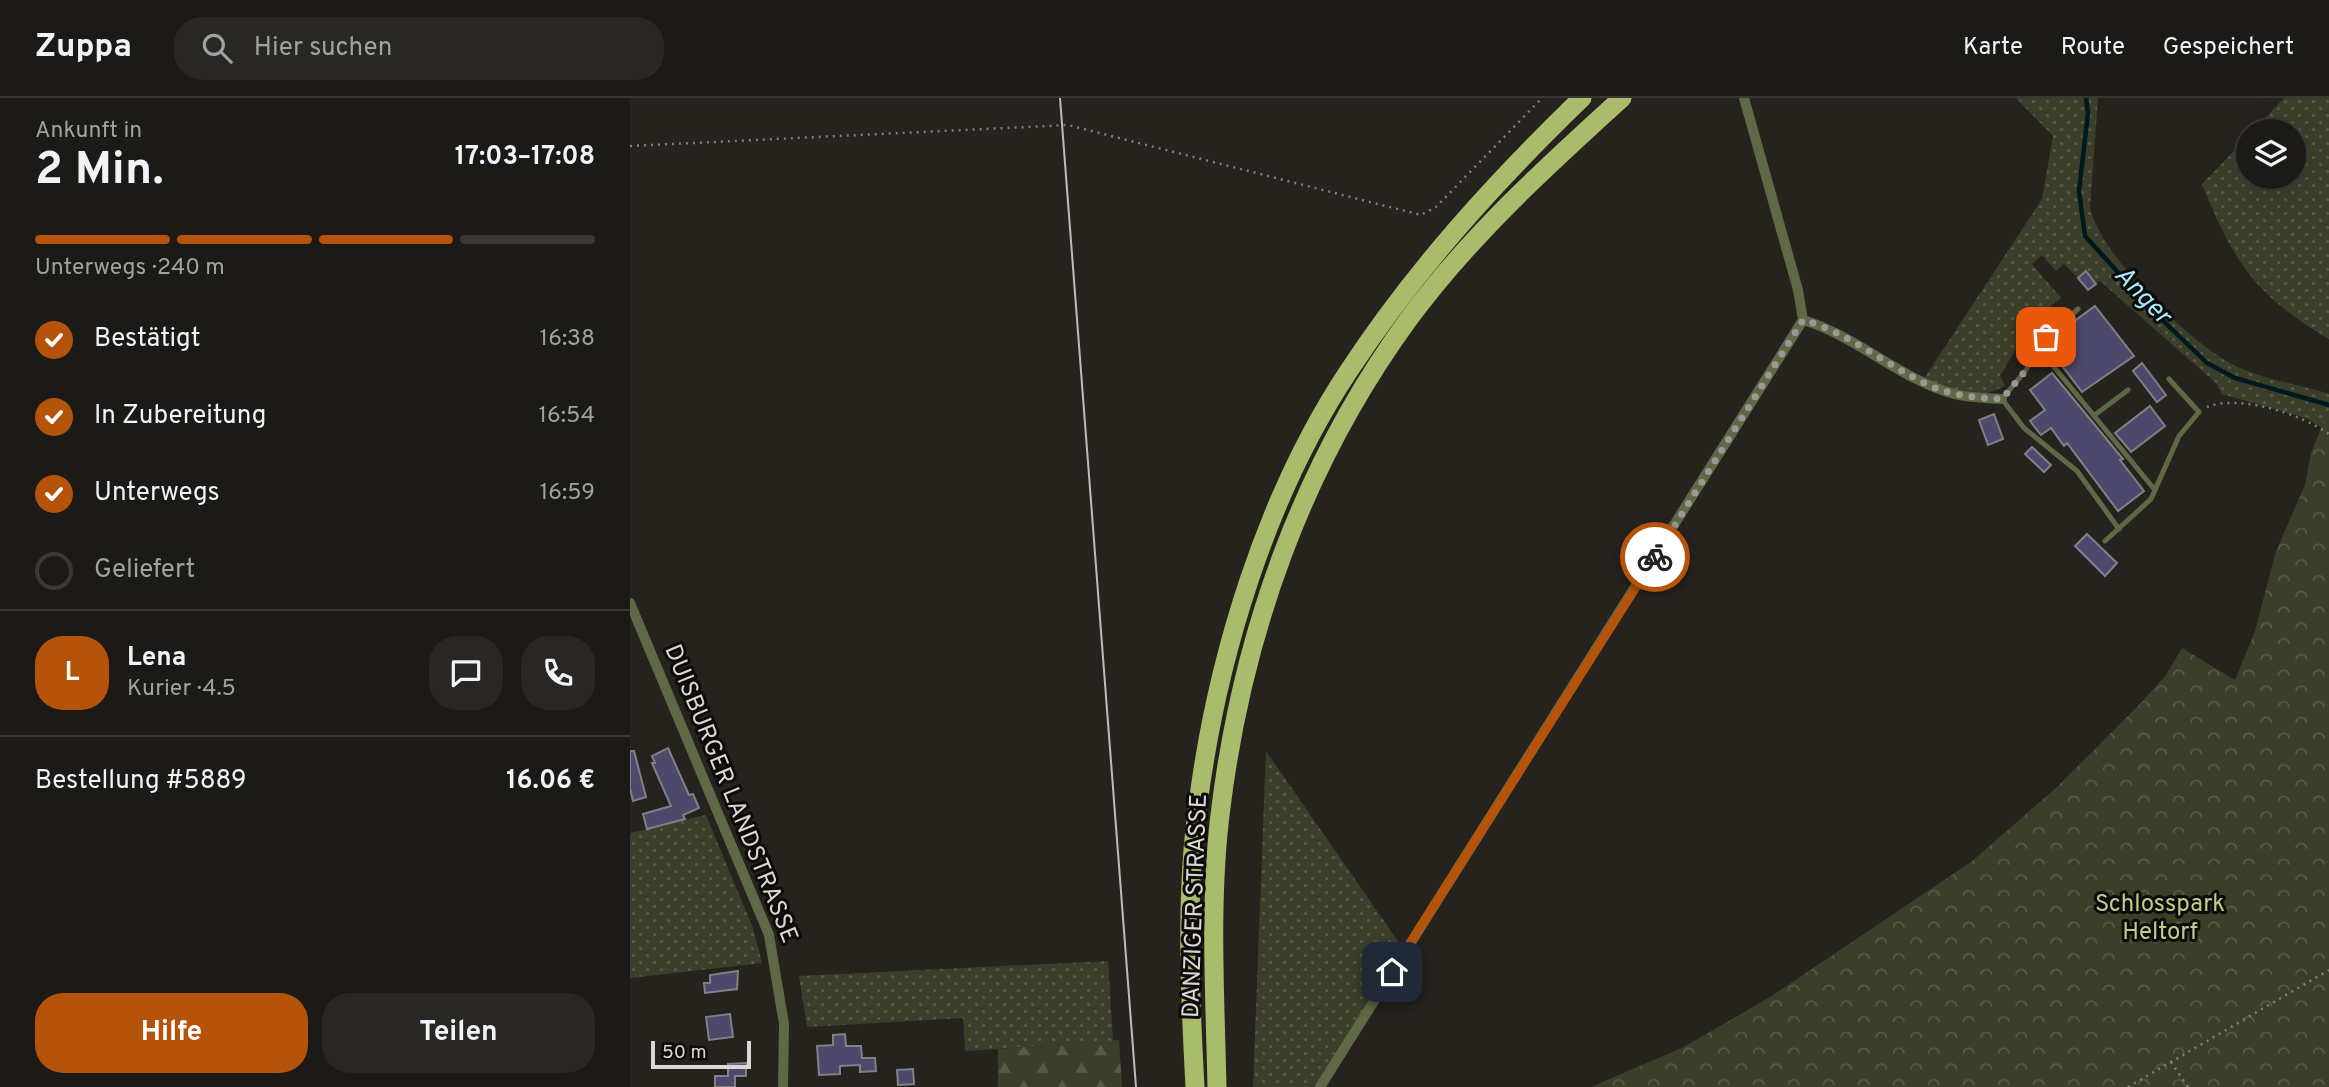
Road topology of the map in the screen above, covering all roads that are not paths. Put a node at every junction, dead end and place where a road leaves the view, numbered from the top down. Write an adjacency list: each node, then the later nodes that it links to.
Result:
1 (1582, 98): 15 (highway, DANZIGER STRASSE)
2 (1622, 98): 19 (highway, DANZIGER STRASSE)
3 (1744, 98): 5 (street)
4 (2078, 309): 6 (lane)
5 (1803, 320): 9 (street); 20 (street)
6 (2033, 356): 9 (lane); 10 (lane)
7 (2169, 379): 11 (lane)
8 (2128, 390): 10 (lane)
9 (2002, 399): 12 (lane)
10 (2095, 414): 11 (lane)
11 (2155, 490): 12 (lane)
12 (2119, 529): 13 (lane)
13 (2105, 541)
14 (630, 603): 16 (street, DUISBURGER LANDSTRASSE)
15 (1192, 1043): 17 (highway); 18 (highway, DANZIGER STRASSE)
16 (783, 1087)
17 (1185, 1087)
18 (1195, 1087)
19 (1217, 1087)
20 (1320, 1087)

